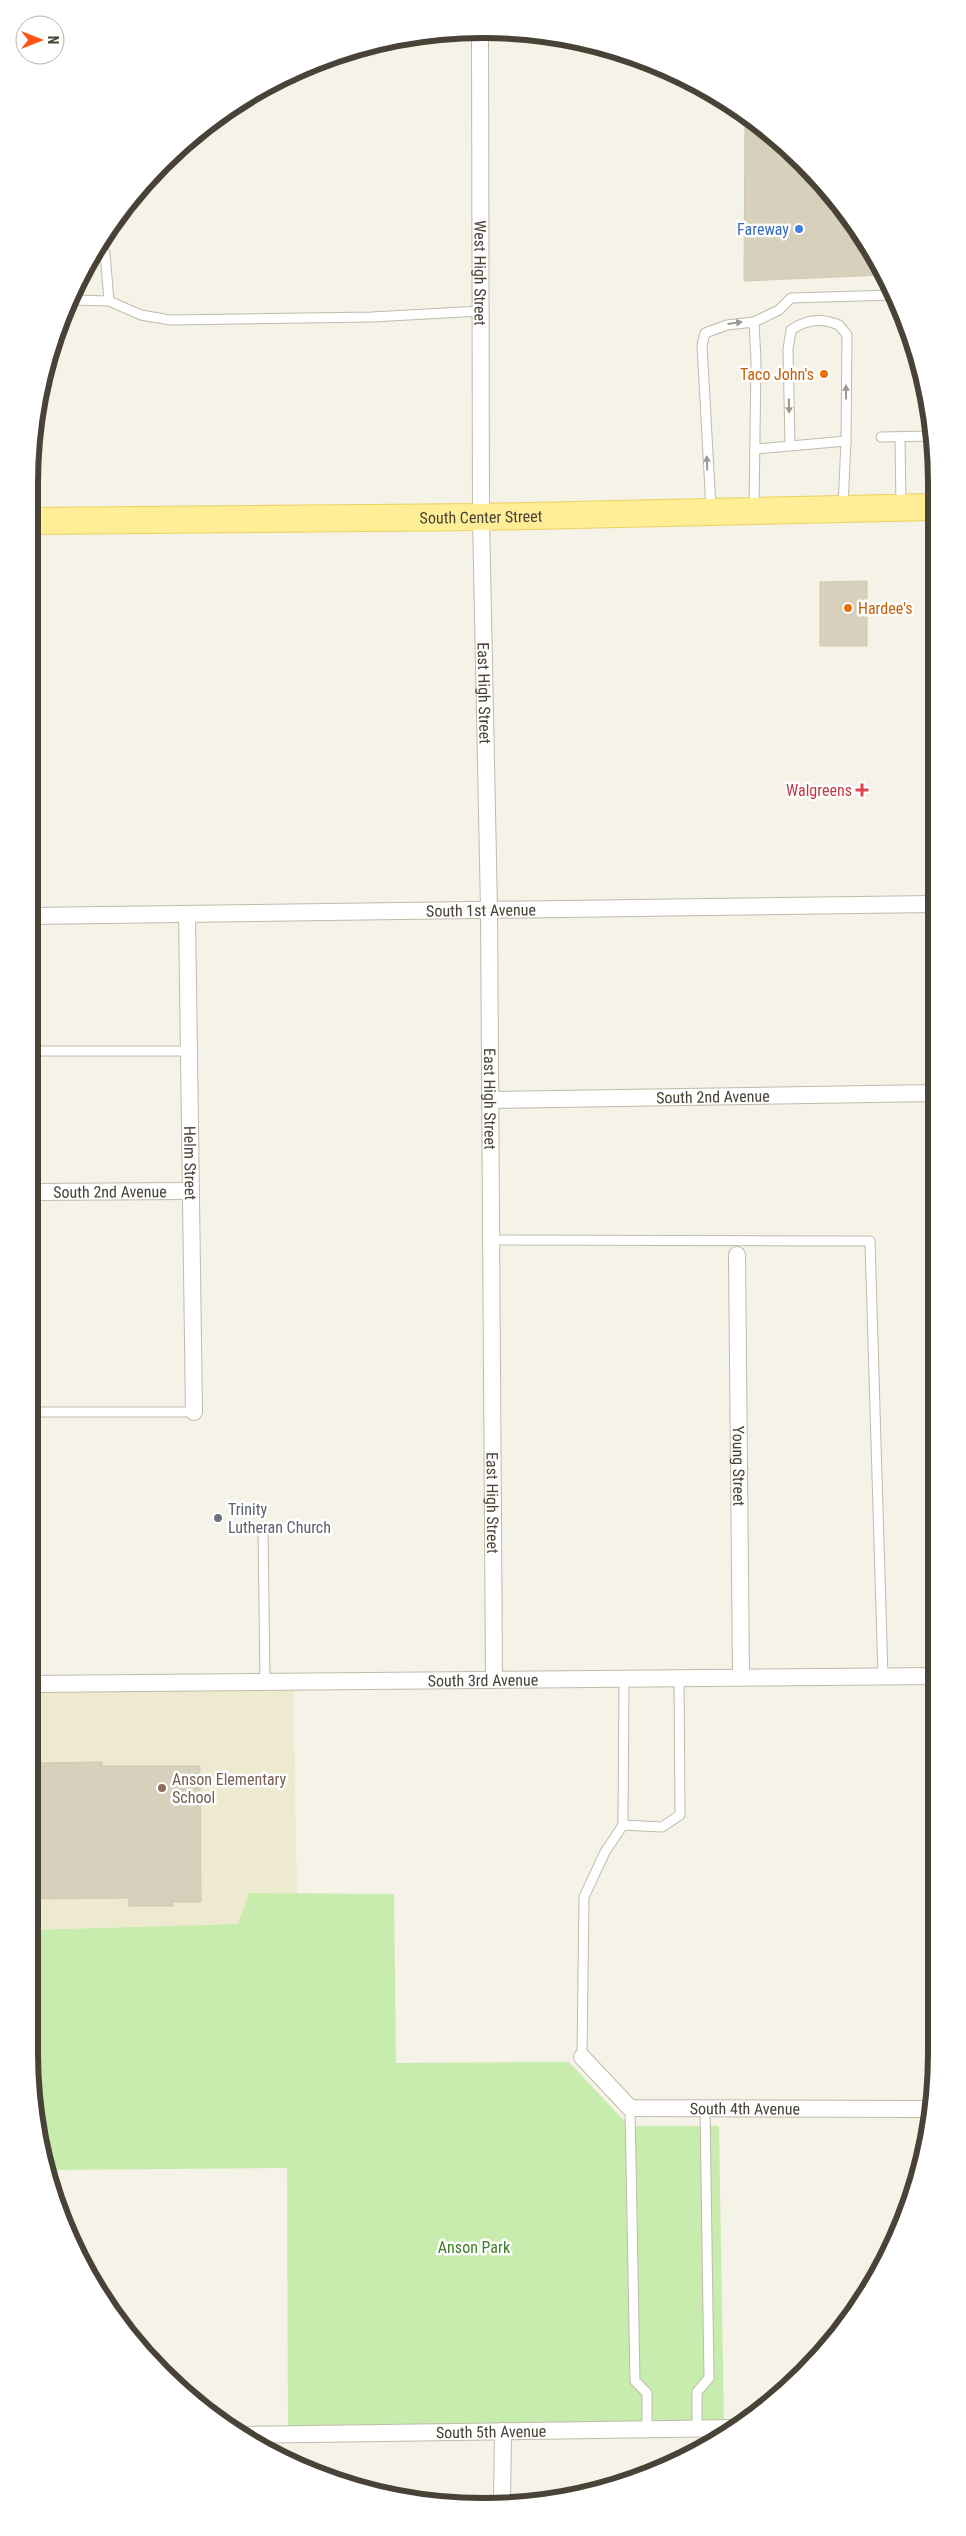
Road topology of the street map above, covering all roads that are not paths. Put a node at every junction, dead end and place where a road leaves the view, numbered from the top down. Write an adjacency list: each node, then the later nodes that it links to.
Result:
1 (480, 38): 6 (street, West High Street)
2 (102, 252): 5 (lane)
3 (888, 296): 7 (lane)
4 (77, 300): 5 (lane)
5 (109, 301): 6 (lane)
6 (481, 311): 19 (street, West High Street)
7 (754, 322): 13 (lane); 18 (lane, one-way to 7)
8 (926, 436): 10 (lane)
9 (881, 437): 10 (lane)
10 (900, 437): 14 (lane)
11 (846, 441): 12 (lane); 12 (lane, one-way to 12); 16 (lane)
12 (790, 446): 13 (lane)
13 (756, 449): 17 (lane)
14 (901, 507): 15 (main road, South Center Street); 16 (main road, South Center Street)
15 (928, 507)
16 (843, 509): 17 (main road, South Center Street)
17 (754, 511): 18 (main road, South Center Street)
18 (711, 512): 19 (main road, South Center Street)
19 (481, 517): 20 (main road, South Center Street); 22 (street, East High Street)
20 (38, 522)
21 (928, 904): 22 (street, South 1st Avenue)
22 (489, 910): 23 (street, South 1st Avenue); 28 (street, East High Street)
23 (187, 914): 24 (street, South 1st Avenue); 26 (street, Helm Street)
24 (38, 916)
25 (38, 1051): 26 (lane)
26 (189, 1051): 29 (street, Helm Street)
27 (928, 1093): 28 (street, South 2nd Avenue)
28 (491, 1100): 31 (street, East High Street)
29 (191, 1191): 30 (street, South 2nd Avenue); 34 (street, Helm Street)
30 (38, 1192)
31 (492, 1240): 37 (lane); 41 (street, East High Street)
32 (737, 1256): 36 (street, Young Street)
33 (38, 1412): 34 (lane)
34 (194, 1412)
35 (263, 1527): 42 (lane)
36 (740, 1676): 37 (street, South 3rd Avenue); 40 (street, South 3rd Avenue)
37 (883, 1676): 38 (street, South 3rd Avenue)
38 (928, 1676)
39 (624, 1678): 40 (street, South 3rd Avenue); 41 (street, South 3rd Avenue); 44 (lane)
40 (679, 1678): 44 (lane)
41 (494, 1680): 42 (street, South 3rd Avenue)
42 (265, 1683): 43 (street, South 3rd Avenue)
43 (38, 1684)
44 (624, 1825): 45 (lane)
45 (582, 2056): 46 (street)
46 (630, 2108): 47 (street, South 4th Avenue); 51 (lane)
47 (706, 2108): 48 (street, South 4th Avenue); 49 (lane)
48 (925, 2109)
49 (697, 2428): 50 (street, South 5th Avenue); 51 (street, South 5th Avenue)
50 (723, 2428)
51 (647, 2429): 52 (street, South 5th Avenue)
52 (503, 2431): 53 (street, South 5th Avenue); 54 (street)
53 (253, 2435)
54 (502, 2498)

